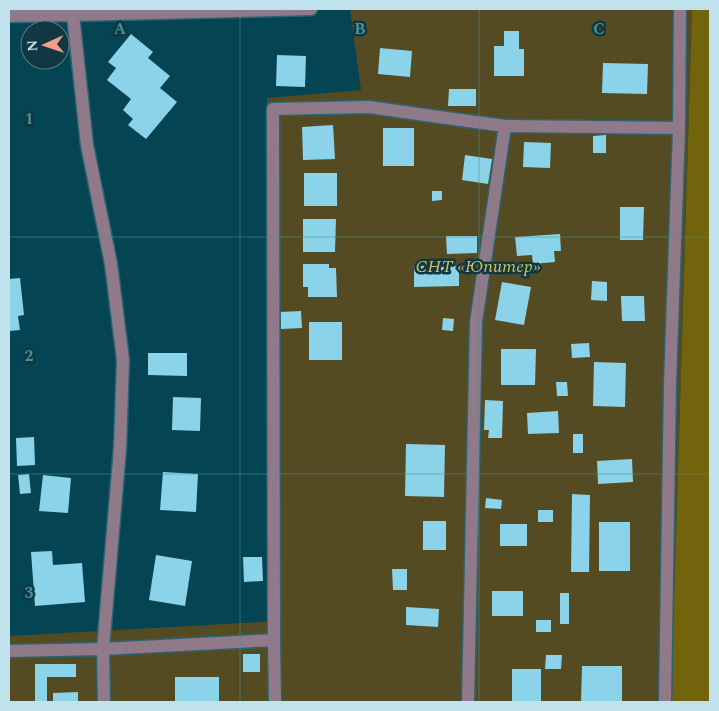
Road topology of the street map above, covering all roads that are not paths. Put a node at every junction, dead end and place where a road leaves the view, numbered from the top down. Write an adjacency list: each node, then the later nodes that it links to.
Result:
1 (311, 9): 3 (street)
2 (680, 9): 6 (street)
3 (73, 15): 4 (street); 8 (street)
4 (9, 16)
5 (505, 126): 6 (street); 7 (street); 12 (street)
6 (678, 128): 13 (street)
7 (274, 640): 8 (street); 11 (street)
8 (103, 649): 9 (street); 10 (street)
9 (9, 650)
10 (104, 702)
11 (275, 702)
12 (468, 702)
13 (665, 702)

